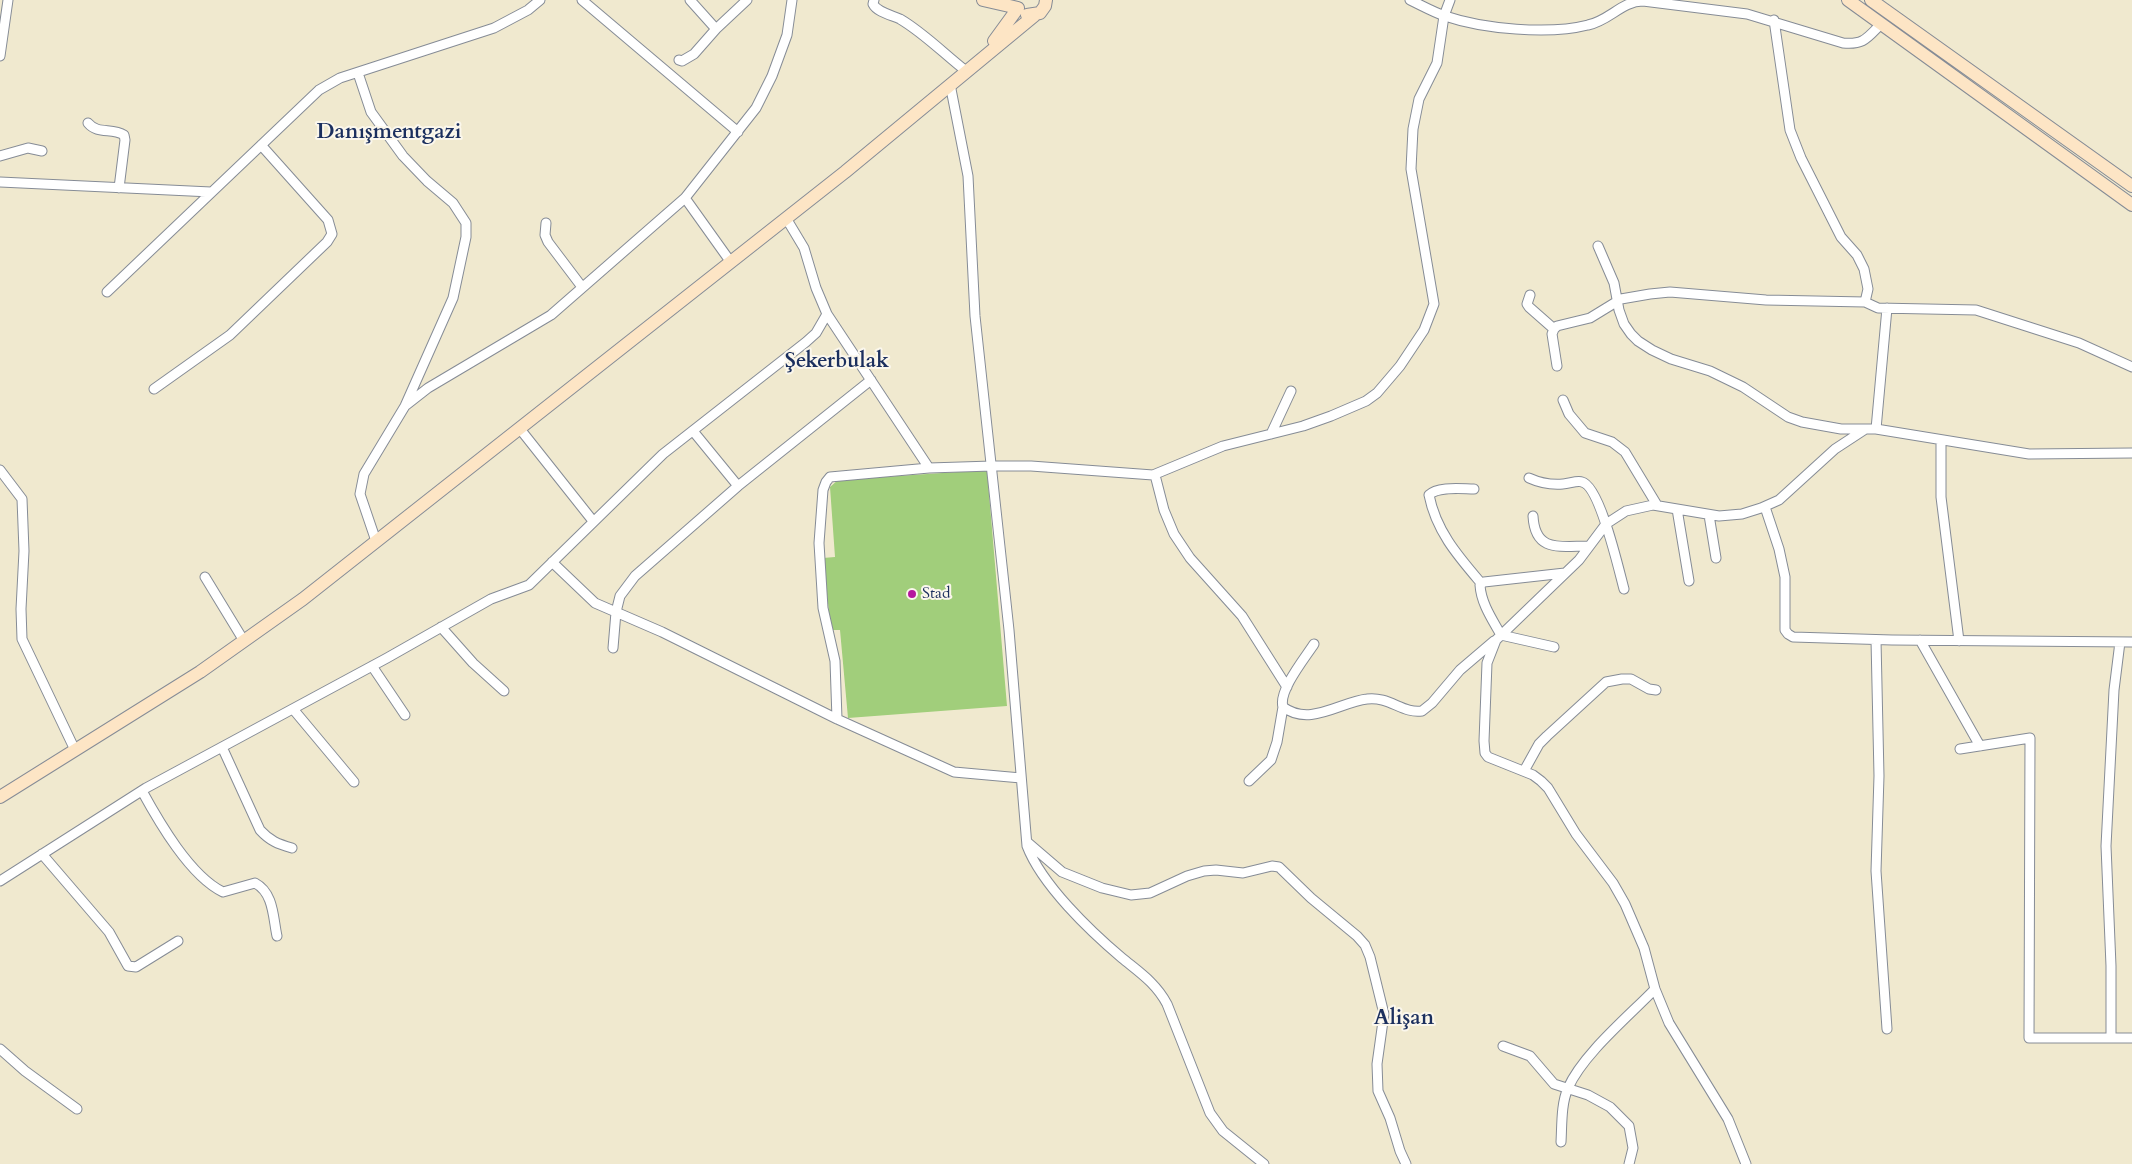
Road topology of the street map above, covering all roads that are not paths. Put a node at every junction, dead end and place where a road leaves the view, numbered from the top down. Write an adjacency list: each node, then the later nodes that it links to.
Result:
1 (8, 0): 20 (street)
2 (540, 0): 23 (street)
3 (582, 0): 26 (street)
4 (690, 0): 19 (street)
5 (747, 0): 19 (street)
6 (792, 0): 26 (street)
7 (874, 0): 22 (street)
8 (983, 0): 14 (street)
9 (1410, 0): 16 (street)
10 (1450, 0): 16 (street)
11 (1848, 0): 18 (street)
12 (1871, 0): 31 (street)
13 (1048, 2): 15 (street)
14 (1017, 4): 15 (street); 22 (street)
15 (1035, 15): 22 (street)
16 (1444, 16): 17 (street); 59 (street)
17 (1774, 20): 18 (street); 44 (street)
18 (1881, 24): 35 (street)
19 (716, 29): 21 (street)
20 (0, 56)
21 (679, 60)
22 (970, 67): 24 (street)
23 (358, 73): 27 (street); 54 (street)
24 (950, 84): 36 (street); 62 (street)
25 (88, 123): 32 (street)
26 (738, 132): 34 (street)
27 (261, 145): 33 (street); 51 (street)
28 (42, 151): 29 (street)
29 (0, 156)
30 (0, 182): 32 (street)
31 (2132, 186)
32 (119, 188): 33 (street)
33 (211, 192): 41 (street)
34 (685, 198): 39 (street); 40 (street)
35 (2132, 205)
36 (786, 218): 39 (street); 46 (street)
37 (546, 222): 40 (street)
38 (1598, 246): 43 (street)
39 (730, 260): 55 (street)
40 (582, 287): 54 (street)
41 (107, 292)
42 (1530, 295): 47 (street)
43 (1617, 302): 44 (street); 47 (street); 57 (street)
44 (1865, 302): 45 (street)
45 (1887, 308): 49 (street); 56 (street)
46 (828, 314): 50 (street); 58 (street)
47 (1554, 329): 48 (street)
48 (1557, 366)
49 (2132, 367)
50 (870, 380): 63 (street); 67 (street)
51 (154, 389)
52 (1291, 390): 59 (street)
53 (1562, 400): 69 (street)
54 (405, 406): 76 (street)
55 (520, 429): 74 (street); 76 (street)
56 (1876, 429): 57 (street); 60 (street)
57 (1864, 430): 70 (street)
58 (693, 431): 67 (street); 74 (street)
59 (1271, 434): 65 (street)
60 (1942, 440): 61 (street); 91 (street)
61 (2132, 453)
62 (992, 466): 63 (street); 65 (street); 110 (street)
63 (929, 468): 104 (street)
64 (0, 470): 108 (street)
65 (1155, 474): 98 (street)
66 (1529, 478): 75 (street)
67 (738, 486): 85 (street)
68 (1474, 489): 83 (street)
69 (1657, 505): 71 (street); 75 (street)
70 (1765, 507): 72 (street); 89 (street)
71 (1677, 509): 72 (street); 82 (street)
72 (1709, 515): 78 (street)
73 (1533, 516): 77 (street)
74 (593, 521): 79 (street)
75 (1606, 524): 77 (street); 84 (street)
76 (376, 541): 88 (street)
77 (1589, 546): 80 (street)
78 (1716, 558)
79 (552, 562): 85 (street); 86 (street)
80 (1565, 573): 83 (street); 87 (street)
81 (205, 577): 88 (street)
82 (1688, 581)
83 (1481, 583): 87 (street)
84 (1624, 589)
85 (616, 612): 96 (street); 104 (street)
86 (441, 627): 97 (street); 100 (street)
87 (1498, 638): 95 (street); 101 (street); 109 (street)
88 (244, 640): 108 (street)
89 (1876, 640): 90 (street); 122 (street)
90 (1920, 640): 91 (street); 105 (street)
91 (1959, 641): 92 (street)
92 (2120, 642): 93 (street); 123 (street)
93 (2132, 642)
94 (1314, 644): 98 (street)
95 (1554, 647)
96 (613, 648)
97 (372, 666): 102 (street); 103 (street)
98 (1287, 687): 101 (street)
99 (1656, 690): 109 (street)
100 (504, 691)
101 (1283, 707): 111 (street)
102 (293, 709): 106 (street); 112 (street)
103 (405, 715)
104 (836, 719): 110 (street)
105 (1980, 746): 107 (street); 123 (street)
106 (222, 747): 113 (street); 116 (street)
107 (1960, 749)
108 (75, 750): 114 (street)
109 (1524, 771): 121 (street)
110 (1021, 778): 115 (street)
111 (1249, 781)
112 (354, 782)
113 (142, 790): 117 (street); 119 (street)
114 (0, 797)
115 (1027, 842): 130 (street); 131 (street)
116 (292, 848)
117 (42, 854): 118 (street); 120 (street)
118 (0, 881)
119 (277, 936)
120 (178, 941)
121 (1655, 989): 127 (street); 133 (street)
122 (1887, 1029)
123 (2111, 1038): 124 (street)
124 (2132, 1038)
125 (1503, 1046): 127 (street)
126 (0, 1049): 128 (street)
127 (1568, 1088): 129 (street); 132 (street)
128 (77, 1109)
129 (1561, 1142)
130 (1264, 1164)
131 (1406, 1164)
132 (1629, 1164)
133 (1746, 1164)

